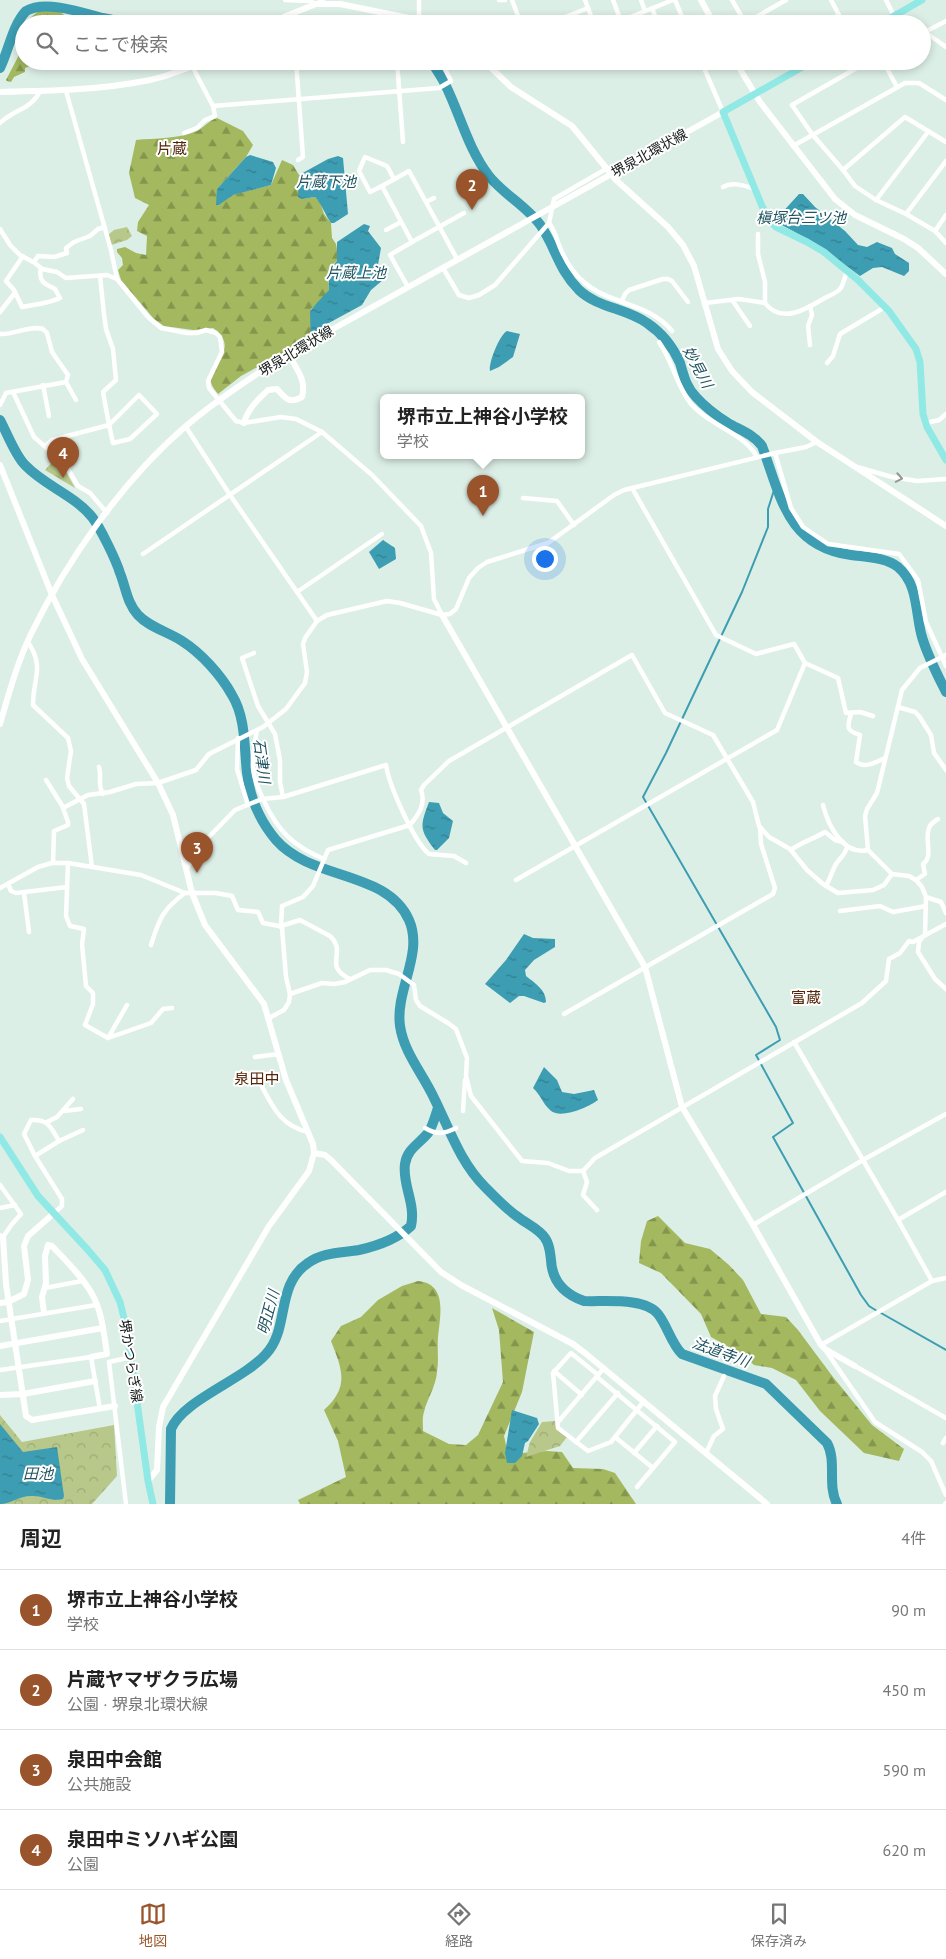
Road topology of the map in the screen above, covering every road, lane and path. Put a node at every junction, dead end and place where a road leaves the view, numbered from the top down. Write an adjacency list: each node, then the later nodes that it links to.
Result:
1 (286, 0): 17 (street)
2 (322, 0): 17 (street)
3 (419, 0): 23 (street)
4 (499, 0): 5 (street)
5 (505, 0)
6 (512, 0): 24 (street)
7 (585, 0): 18 (street)
8 (612, 0): 27 (street)
9 (641, 0): 20 (street)
10 (674, 0): 19 (street); 30 (street)
11 (701, 0): 31 (street)
12 (732, 0): 32 (street)
13 (786, 0): 33 (street)
14 (831, 0): 34 (street)
15 (886, 0): 35 (street)
16 (922, 0): 36 (main road)
17 (316, 4): 21 (street); 22 (street)
18 (588, 8): 25 (street); 26 (street)
19 (652, 8): 20 (street); 29 (street)
20 (645, 11): 28 (street)
21 (290, 14)
22 (390, 15)
23 (421, 15)
24 (518, 15)
25 (570, 15)
26 (591, 15)
27 (618, 15)
28 (636, 15)
29 (655, 15)
30 (681, 15)
31 (709, 15)
32 (740, 15)
33 (760, 15)
34 (837, 15)
35 (894, 15)
36 (896, 15)
37 (946, 21): 38 (street)
38 (931, 29)
39 (931, 36): 40 (street)
40 (946, 47)
41 (180, 70): 53 (street)
42 (194, 70): 60 (street)
43 (297, 70): 58 (street)
44 (398, 70): 54 (street)
45 (446, 70): 54 (street)
46 (493, 70): 71 (street)
47 (706, 70): 61 (street)
48 (740, 70): 57 (street)
49 (797, 70): 57 (main road)
50 (853, 70): 65 (street)
51 (888, 70): 52 (street)
52 (897, 86): 59 (street); 65 (street)
53 (66, 91): 56 (street); 85 (street)
54 (399, 91): 58 (street); 66 (street)
55 (0, 92): 56 (street)
56 (40, 92): 62 (street)
57 (754, 94): 61 (main road); 68 (street)
58 (299, 99): 60 (street); 69 (street)
59 (946, 100)
60 (214, 106): 64 (street)
61 (723, 112): 76 (main road); 94 (street, 堺泉北環状線)
62 (0, 123)
63 (928, 132): 67 (street); 72 (street); 78 (street)
64 (184, 133)
65 (812, 134): 68 (street); 72 (street)
66 (403, 142)
67 (946, 142)
68 (793, 146): 99 (street)
69 (298, 160)
70 (946, 161): 81 (street)
71 (606, 169): 84 (street); 107 (street)
72 (843, 170): 78 (street)
73 (394, 178): 74 (street); 74 (street); 79 (street)
74 (382, 186): 83 (street)
75 (723, 186): 76 (street)
76 (755, 189): 98 (main road)
77 (434, 198): 79 (street)
78 (876, 200): 81 (street)
79 (426, 202): 86 (street)
80 (464, 213): 86 (street)
81 (906, 214): 89 (street)
82 (946, 215): 89 (street)
83 (401, 222): 88 (street); 91 (street)
84 (550, 223): 97 (street); 105 (street)
85 (105, 227): 95 (street); 101 (street)
86 (440, 227): 91 (street); 94 (street)
87 (0, 229): 93 (street)
88 (386, 230)
89 (935, 231): 92 (street)
90 (758, 234): 108 (street)
91 (412, 242): 102 (street)
92 (946, 243)
93 (23, 256): 95 (street); 103 (street)
94 (457, 259): 97 (street, 堺泉北環状線)
95 (34, 262): 96 (street)
96 (41, 268): 100 (street); 103 (street)
97 (443, 268): 102 (street, 堺泉北環状線)
98 (847, 271): 109 (street); 110 (main road)
99 (945, 271)
100 (100, 276): 101 (street); 128 (street)
101 (117, 279): 126 (street)
102 (408, 287): 117 (street, 堺泉北環状線)
103 (14, 294): 111 (street)
104 (732, 300): 107 (street); 108 (street); 112 (street)
105 (622, 301): 106 (street); 113 (street)
106 (688, 302)
107 (705, 303): 131 (street)
108 (765, 303): 109 (street)
109 (810, 306): 116 (street)
110 (885, 307): 118 (street); 127 (main road)
111 (0, 312)
112 (750, 326)
113 (672, 331)
114 (0, 334): 119 (street)
115 (659, 342): 134 (street)
116 (810, 345)
117 (290, 352): 126 (street); 129 (street, 堺泉北環状線)
118 (827, 363)
119 (66, 382): 120 (street); 122 (street)
120 (43, 385): 121 (street); 125 (street)
121 (13, 392): 123 (street); 132 (street)
122 (76, 400)
123 (0, 405)
124 (946, 414): 127 (street)
125 (49, 416)
126 (244, 423): 130 (street)
127 (926, 423): 135 (main road)
128 (109, 425): 128 (street); 132 (street)
129 (186, 427): 140 (street); 142 (street, 堺泉北環状線)
130 (322, 432): 140 (street); 149 (street)
131 (817, 442): 133 (street); 137 (street)
132 (45, 446): 142 (street)
133 (775, 453): 134 (street); 153 (street)
134 (757, 457): 139 (street)
135 (946, 460)
136 (0, 466): 148 (street)
137 (853, 467): 138 (street, one-way to 138); 144 (street)
138 (946, 479)
139 (632, 488): 143 (street); 154 (street)
140 (230, 495): 146 (street); 147 (street)
141 (523, 498): 143 (street)
142 (107, 513): 148 (street, 堺泉北環状線)
143 (574, 525): 149 (street)
144 (946, 526)
145 (382, 534): 147 (street)
146 (143, 554)
147 (297, 592): 150 (street)
148 (52, 595): 151 (street, 堺泉北環状線); 169 (street)
149 (442, 615): 150 (street); 161 (street)
150 (317, 621): 159 (street)
151 (28, 642): 160 (street, 堺泉北環状線); 172 (street)
152 (254, 653): 159 (street)
153 (944, 656): 155 (street); 156 (street)
154 (805, 663): 157 (street); 165 (street)
155 (946, 666)
156 (898, 706): 164 (street); 167 (street)
157 (851, 714): 158 (street); 164 (street)
158 (873, 716)
159 (269, 721): 162 (street); 171 (street)
160 (0, 724)
161 (507, 727): 165 (street); 180 (street); 183 (street)
162 (257, 730): 163 (street); 174 (street)
163 (239, 738): 169 (street); 173 (street)
164 (886, 758): 186 (street)
165 (727, 760): 181 (street); 183 (street)
166 (99, 767): 170 (street)
167 (946, 770)
168 (46, 780): 177 (street)
169 (158, 782): 170 (street); 192 (street)
170 (103, 794): 172 (street)
171 (283, 796): 174 (street); 180 (street)
172 (80, 798): 177 (street); 191 (street)
173 (246, 798): 175 (street); 178 (street)
174 (262, 799): 175 (street); 187 (street)
175 (248, 805): 178 (street)
176 (823, 805): 182 (street)
177 (64, 807): 189 (street)
178 (235, 810): 192 (street)
179 (938, 819): 195 (street)
180 (410, 825): 187 (street); 188 (street)
181 (759, 826): 185 (street); 211 (street)
182 (843, 842): 184 (street); 185 (street)
183 (576, 847): 194 (street); 211 (street)
184 (847, 847): 186 (street); 197 (street)
185 (791, 850): 197 (street)
186 (868, 850): 193 (street)
187 (324, 859): 207 (street)
188 (466, 862)
189 (53, 863): 190 (street); 196 (street)
190 (68, 863): 191 (street); 198 (street)
191 (92, 867): 201 (street)
192 (186, 869): 201 (street)
193 (892, 874): 195 (street); 197 (street)
194 (516, 880)
195 (916, 880): 202 (street)
196 (8, 884): 199 (street); 200 (street)
197 (826, 886)
198 (67, 887): 200 (street); 219 (street)
199 (0, 888)
200 (24, 893): 208 (street)
201 (188, 893): 207 (street); 210 (street); 218 (street)
202 (926, 897): 203 (street); 205 (street)
203 (926, 906): 204 (street); 209 (street)
204 (840, 911)
205 (946, 913)
206 (946, 924): 209 (street)
207 (281, 926): 212 (street); 214 (street)
208 (29, 932)
209 (925, 934): 213 (street); 220 (street)
210 (151, 944)
211 (645, 967): 217 (street); 226 (street)
212 (350, 978): 214 (street); 223 (street)
213 (946, 989)
214 (290, 994): 218 (street)
215 (127, 1005): 219 (street)
216 (172, 1008): 219 (street)
217 (564, 1014)
218 (269, 1018): 221 (street)
219 (108, 1038)
220 (794, 1042): 226 (street); 240 (street)
221 (279, 1054): 222 (street); 235 (street)
222 (255, 1058)
223 (466, 1076): 229 (street); 241 (street)
224 (260, 1082): 235 (street)
225 (73, 1099): 228 (street)
226 (682, 1107): 241 (street); 249 (street)
227 (82, 1109): 228 (street)
228 (64, 1110): 231 (street)
229 (463, 1111)
230 (946, 1114): 240 (street)
231 (47, 1122): 237 (street); 239 (street)
232 (425, 1128): 233 (street)
233 (456, 1128)
234 (83, 1130): 237 (street)
235 (308, 1132): 238 (street)
236 (0, 1137): 247 (main road, 堺かつらぎ線)
237 (59, 1141): 239 (street)
238 (314, 1154): 270 (street); 294 (street)
239 (35, 1156): 247 (street)
240 (863, 1160): 248 (street); 249 (street)
241 (583, 1171): 246 (street)
242 (0, 1185): 244 (street)
243 (946, 1192): 248 (street)
244 (15, 1205): 245 (street); 250 (street)
245 (0, 1208)
246 (597, 1210)
247 (53, 1214): 256 (street); 267 (main road, 堺かつらぎ線)
248 (898, 1220): 253 (street)
249 (753, 1225): 265 (street)
250 (2, 1236): 254 (street)
251 (946, 1278): 253 (street)
252 (82, 1281): 255 (street); 255 (street); 258 (street)
253 (932, 1281): 265 (street)
254 (3, 1285): 256 (street)
255 (45, 1288): 259 (street)
256 (8, 1302): 257 (street); 260 (street)
257 (0, 1303)
258 (96, 1305): 259 (street); 262 (street)
259 (44, 1314): 260 (street)
260 (11, 1320): 261 (street); 263 (street)
261 (0, 1321)
262 (103, 1328): 263 (street); 266 (street)
263 (16, 1344): 264 (street); 269 (street)
264 (0, 1346)
265 (823, 1347): 268 (street); 296 (street)
266 (91, 1357): 269 (street); 275 (street)
267 (131, 1357): 281 (street); 294 (main road, 堺かつらぎ線)
268 (855, 1366): 284 (street)
269 (19, 1368): 271 (street); 277 (street)
270 (604, 1368): 273 (street); 280 (street)
271 (0, 1370)
272 (554, 1372): 273 (street); 278 (street); 285 (street)
273 (597, 1376): 276 (street); 278 (street)
274 (724, 1376): 292 (street)
275 (95, 1381): 277 (street); 282 (street)
276 (618, 1393): 283 (street); 289 (street)
277 (23, 1394): 279 (street); 282 (street)
278 (582, 1394): 285 (street)
279 (0, 1395)
280 (644, 1402): 283 (street); 292 (street)
281 (115, 1406): 282 (street); 297 (street)
282 (100, 1408)
283 (638, 1409): 286 (street); 287 (street)
284 (946, 1418)
285 (558, 1422): 289 (street)
286 (657, 1426): 291 (street); 293 (street)
287 (616, 1437): 289 (street); 291 (street)
288 (946, 1438): 290 (street)
289 (576, 1442)
290 (943, 1443)
291 (634, 1453): 293 (street)
292 (706, 1453): 299 (street)
293 (653, 1468): 295 (street)
294 (148, 1481): 298 (main road, 堺かつらぎ線)
295 (637, 1487)
296 (946, 1494)
297 (126, 1504)
298 (153, 1504)
299 (767, 1504)

